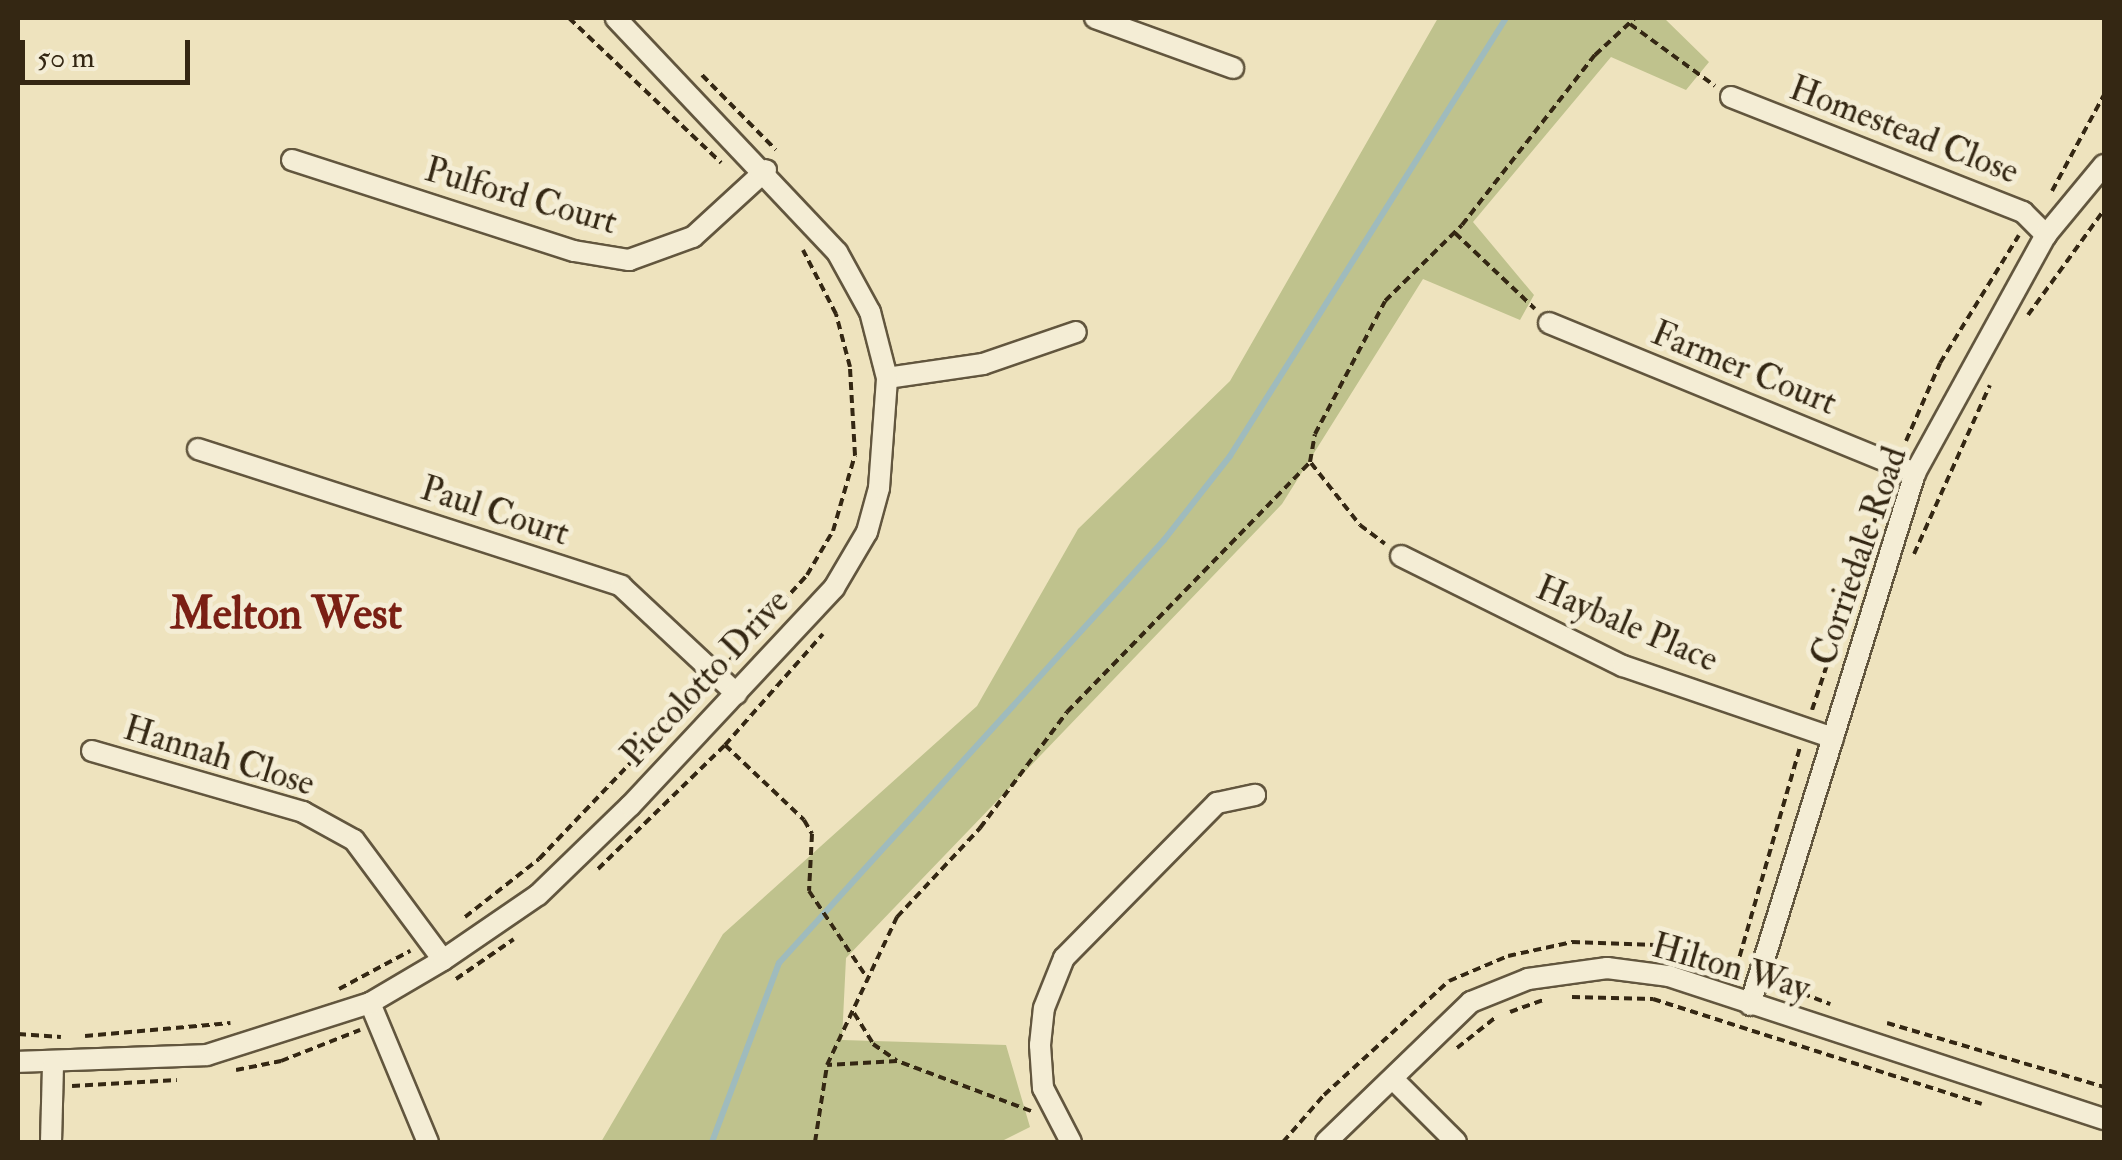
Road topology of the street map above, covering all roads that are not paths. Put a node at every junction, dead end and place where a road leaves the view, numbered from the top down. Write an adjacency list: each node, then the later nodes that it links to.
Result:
1 (616, 18): 7 (street, Piccolotto Drive)
2 (1094, 18): 3 (street)
3 (1233, 68)
4 (1731, 98): 8 (street, Homestead Close)
5 (292, 160): 7 (street, Pulford Court)
6 (2104, 165): 8 (street, Corriedale Road)
7 (766, 170): 11 (street, Piccolotto Drive)
8 (2046, 236): 13 (street, Corriedale Road)
9 (1549, 323): 13 (street, Farmer Court)
10 (1076, 332): 11 (street)
11 (887, 378): 15 (street, Piccolotto Drive)
12 (198, 450): 15 (street, Paul Court)
13 (1915, 473): 16 (street, Corriedale Road)
14 (1401, 556): 16 (street, Haybale Place)
15 (737, 694): 19 (street, Piccolotto Drive)
16 (1833, 738): 20 (street, Corriedale Road)
17 (92, 751): 19 (street, Hannah Close)
18 (1256, 794): 28 (street)
19 (443, 960): 21 (street, Piccolotto Drive)
20 (1750, 1005): 24 (street, Hilton Way); 25 (street, Hilton Way)
21 (374, 1012): 23 (street, Piccolotto Drive); 27 (street)
22 (18, 1062): 23 (street, Piccolotto Drive)
23 (53, 1064): 26 (street)
24 (1393, 1078): 29 (street, Hilton Way); 30 (street)
25 (2104, 1119)
26 (52, 1142)
27 (428, 1142)
28 (1071, 1142)
29 (1326, 1142)
30 (1456, 1142)

